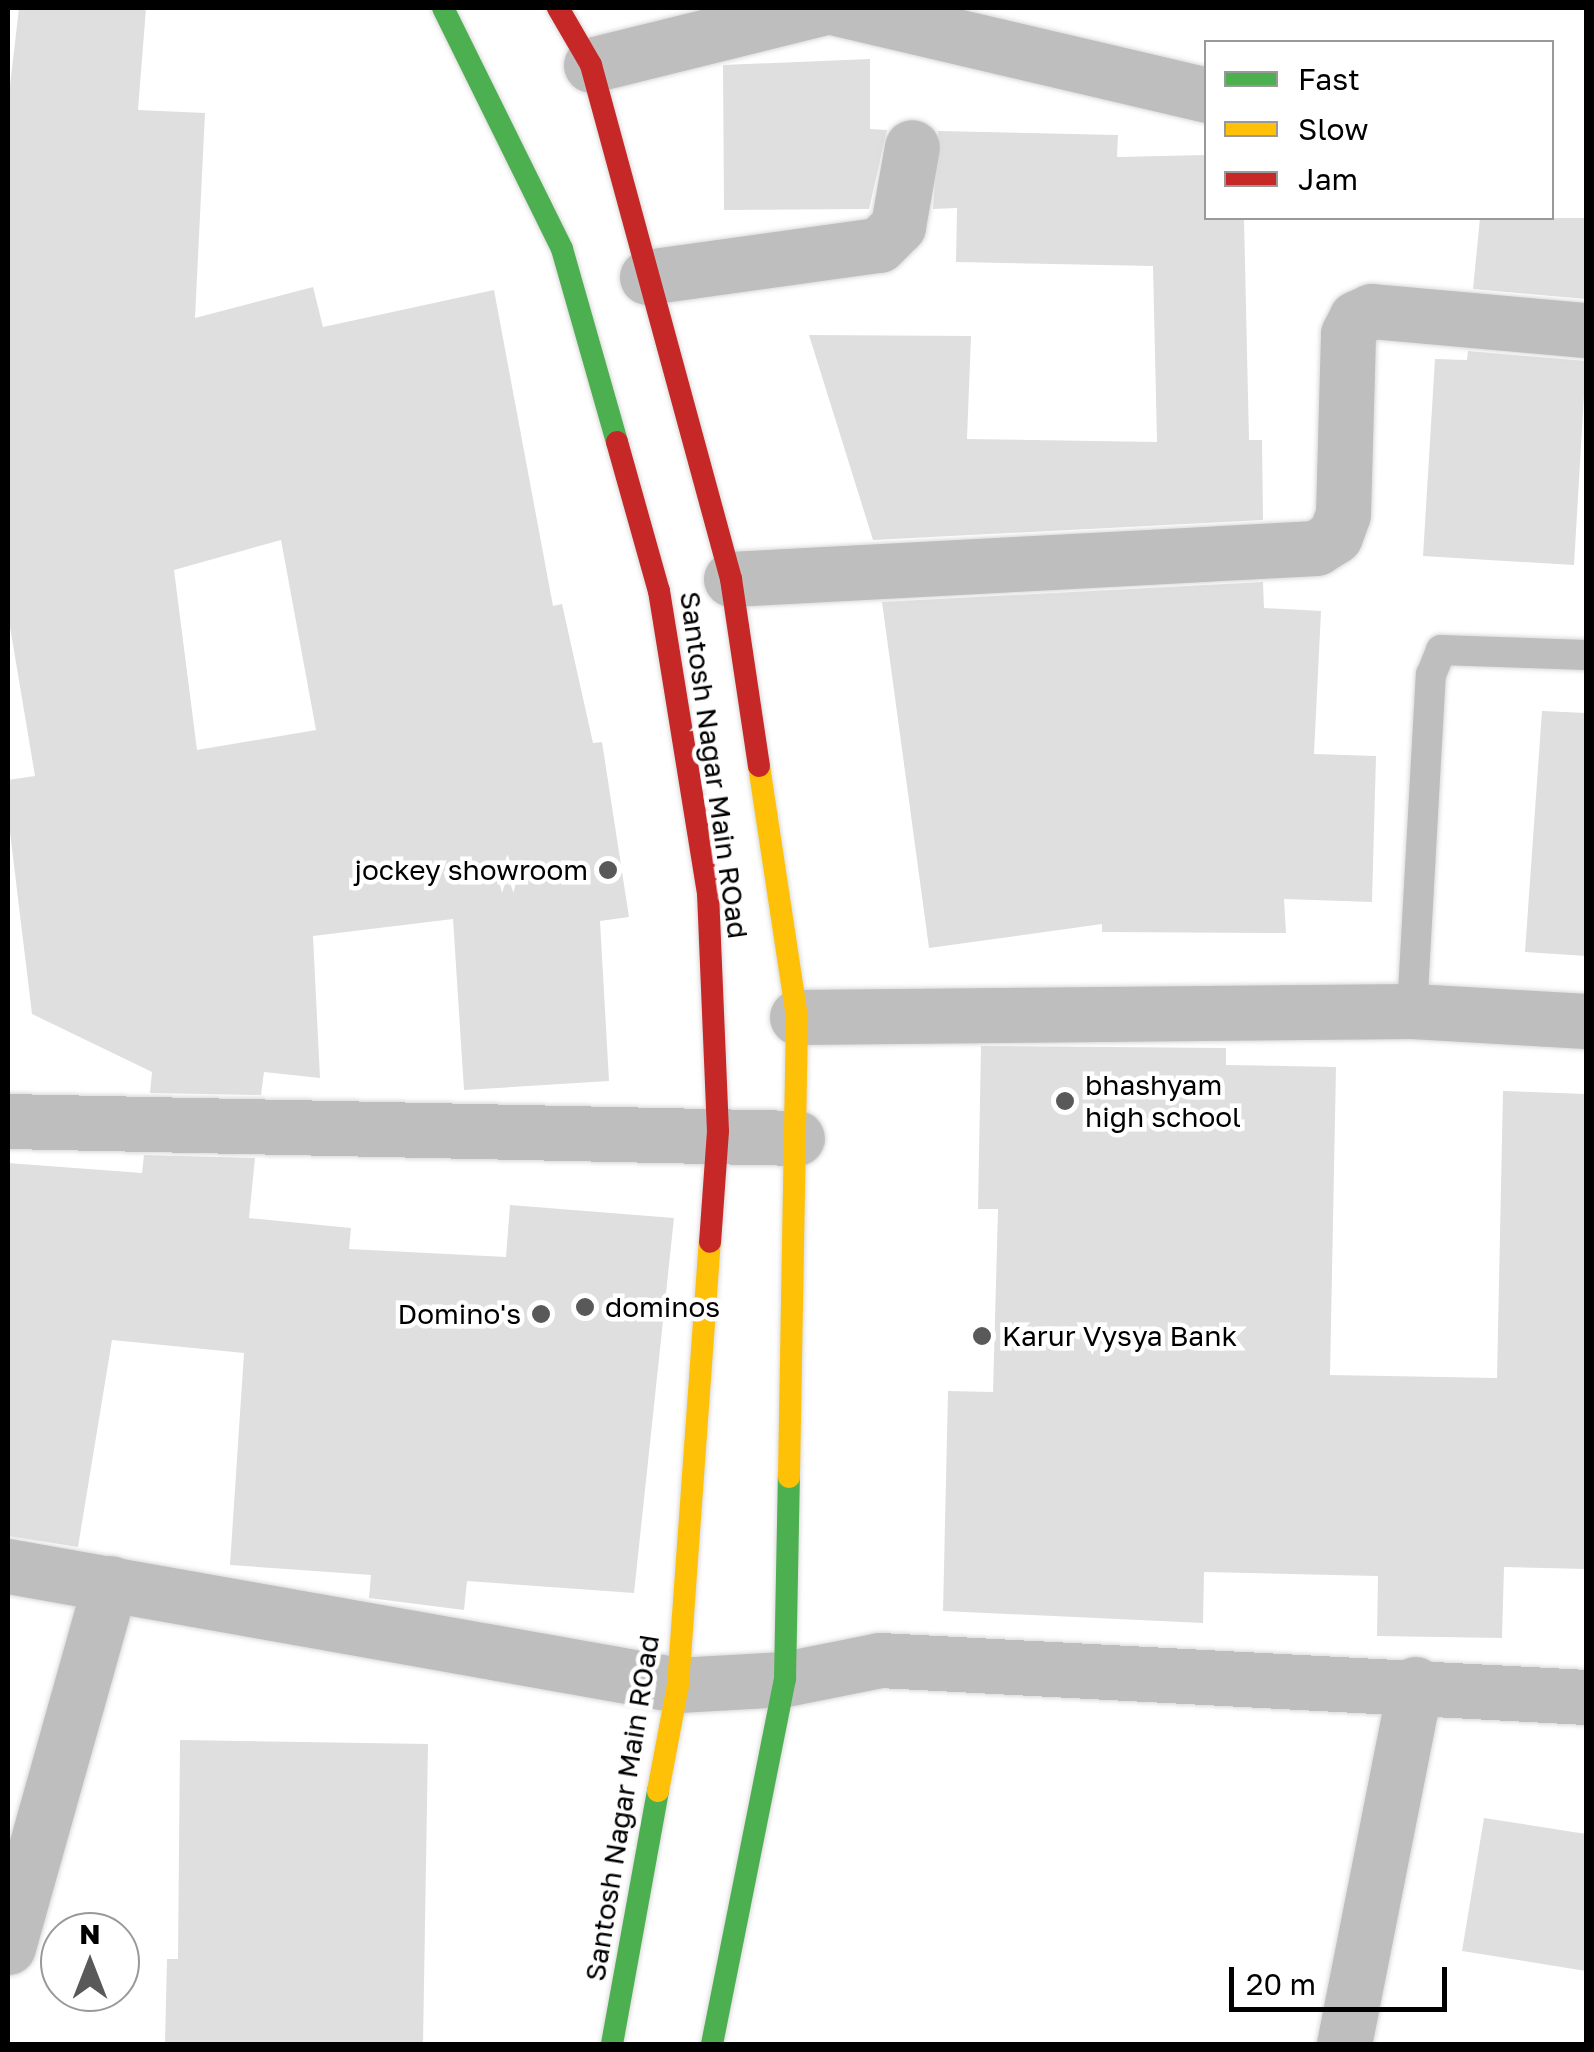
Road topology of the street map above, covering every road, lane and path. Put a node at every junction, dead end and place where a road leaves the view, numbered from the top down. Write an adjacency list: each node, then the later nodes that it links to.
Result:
1 (443, 8): 16 (main road, Santosh Nagar Main ROad)
2 (558, 8): 5 (main road, Santosh Nagar Main ROad)
3 (822, 8): 5 (street)
4 (836, 8): 6 (street)
5 (592, 66): 8 (main road, Santosh Nagar Main ROad)
6 (1204, 96)
7 (912, 147): 8 (street)
8 (646, 277): 10 (main road, Santosh Nagar Main ROad)
9 (1586, 330): 10 (street)
10 (730, 579): 13 (main road, Santosh Nagar Main ROad)
11 (1586, 655): 12 (lane)
12 (1412, 1011): 13 (street); 14 (street)
13 (797, 1017): 17 (main road, Santosh Nagar Main ROad)
14 (1586, 1021)
15 (8, 1121): 16 (street)
16 (718, 1131): 17 (street); 22 (main road, Santosh Nagar Main ROad)
17 (797, 1138): 20 (main road, Santosh Nagar Main ROad)
18 (8, 1566): 19 (street)
19 (110, 1583): 22 (street); 24 (street)
20 (784, 1679): 21 (street); 22 (street); 26 (main road, Santosh Nagar Main ROad)
21 (1414, 1684): 23 (street); 27 (street)
22 (678, 1685): 25 (main road, Santosh Nagar Main ROad)
23 (1586, 1696)
24 (8, 1947)
25 (612, 2044)
26 (712, 2044)
27 (1344, 2044)

